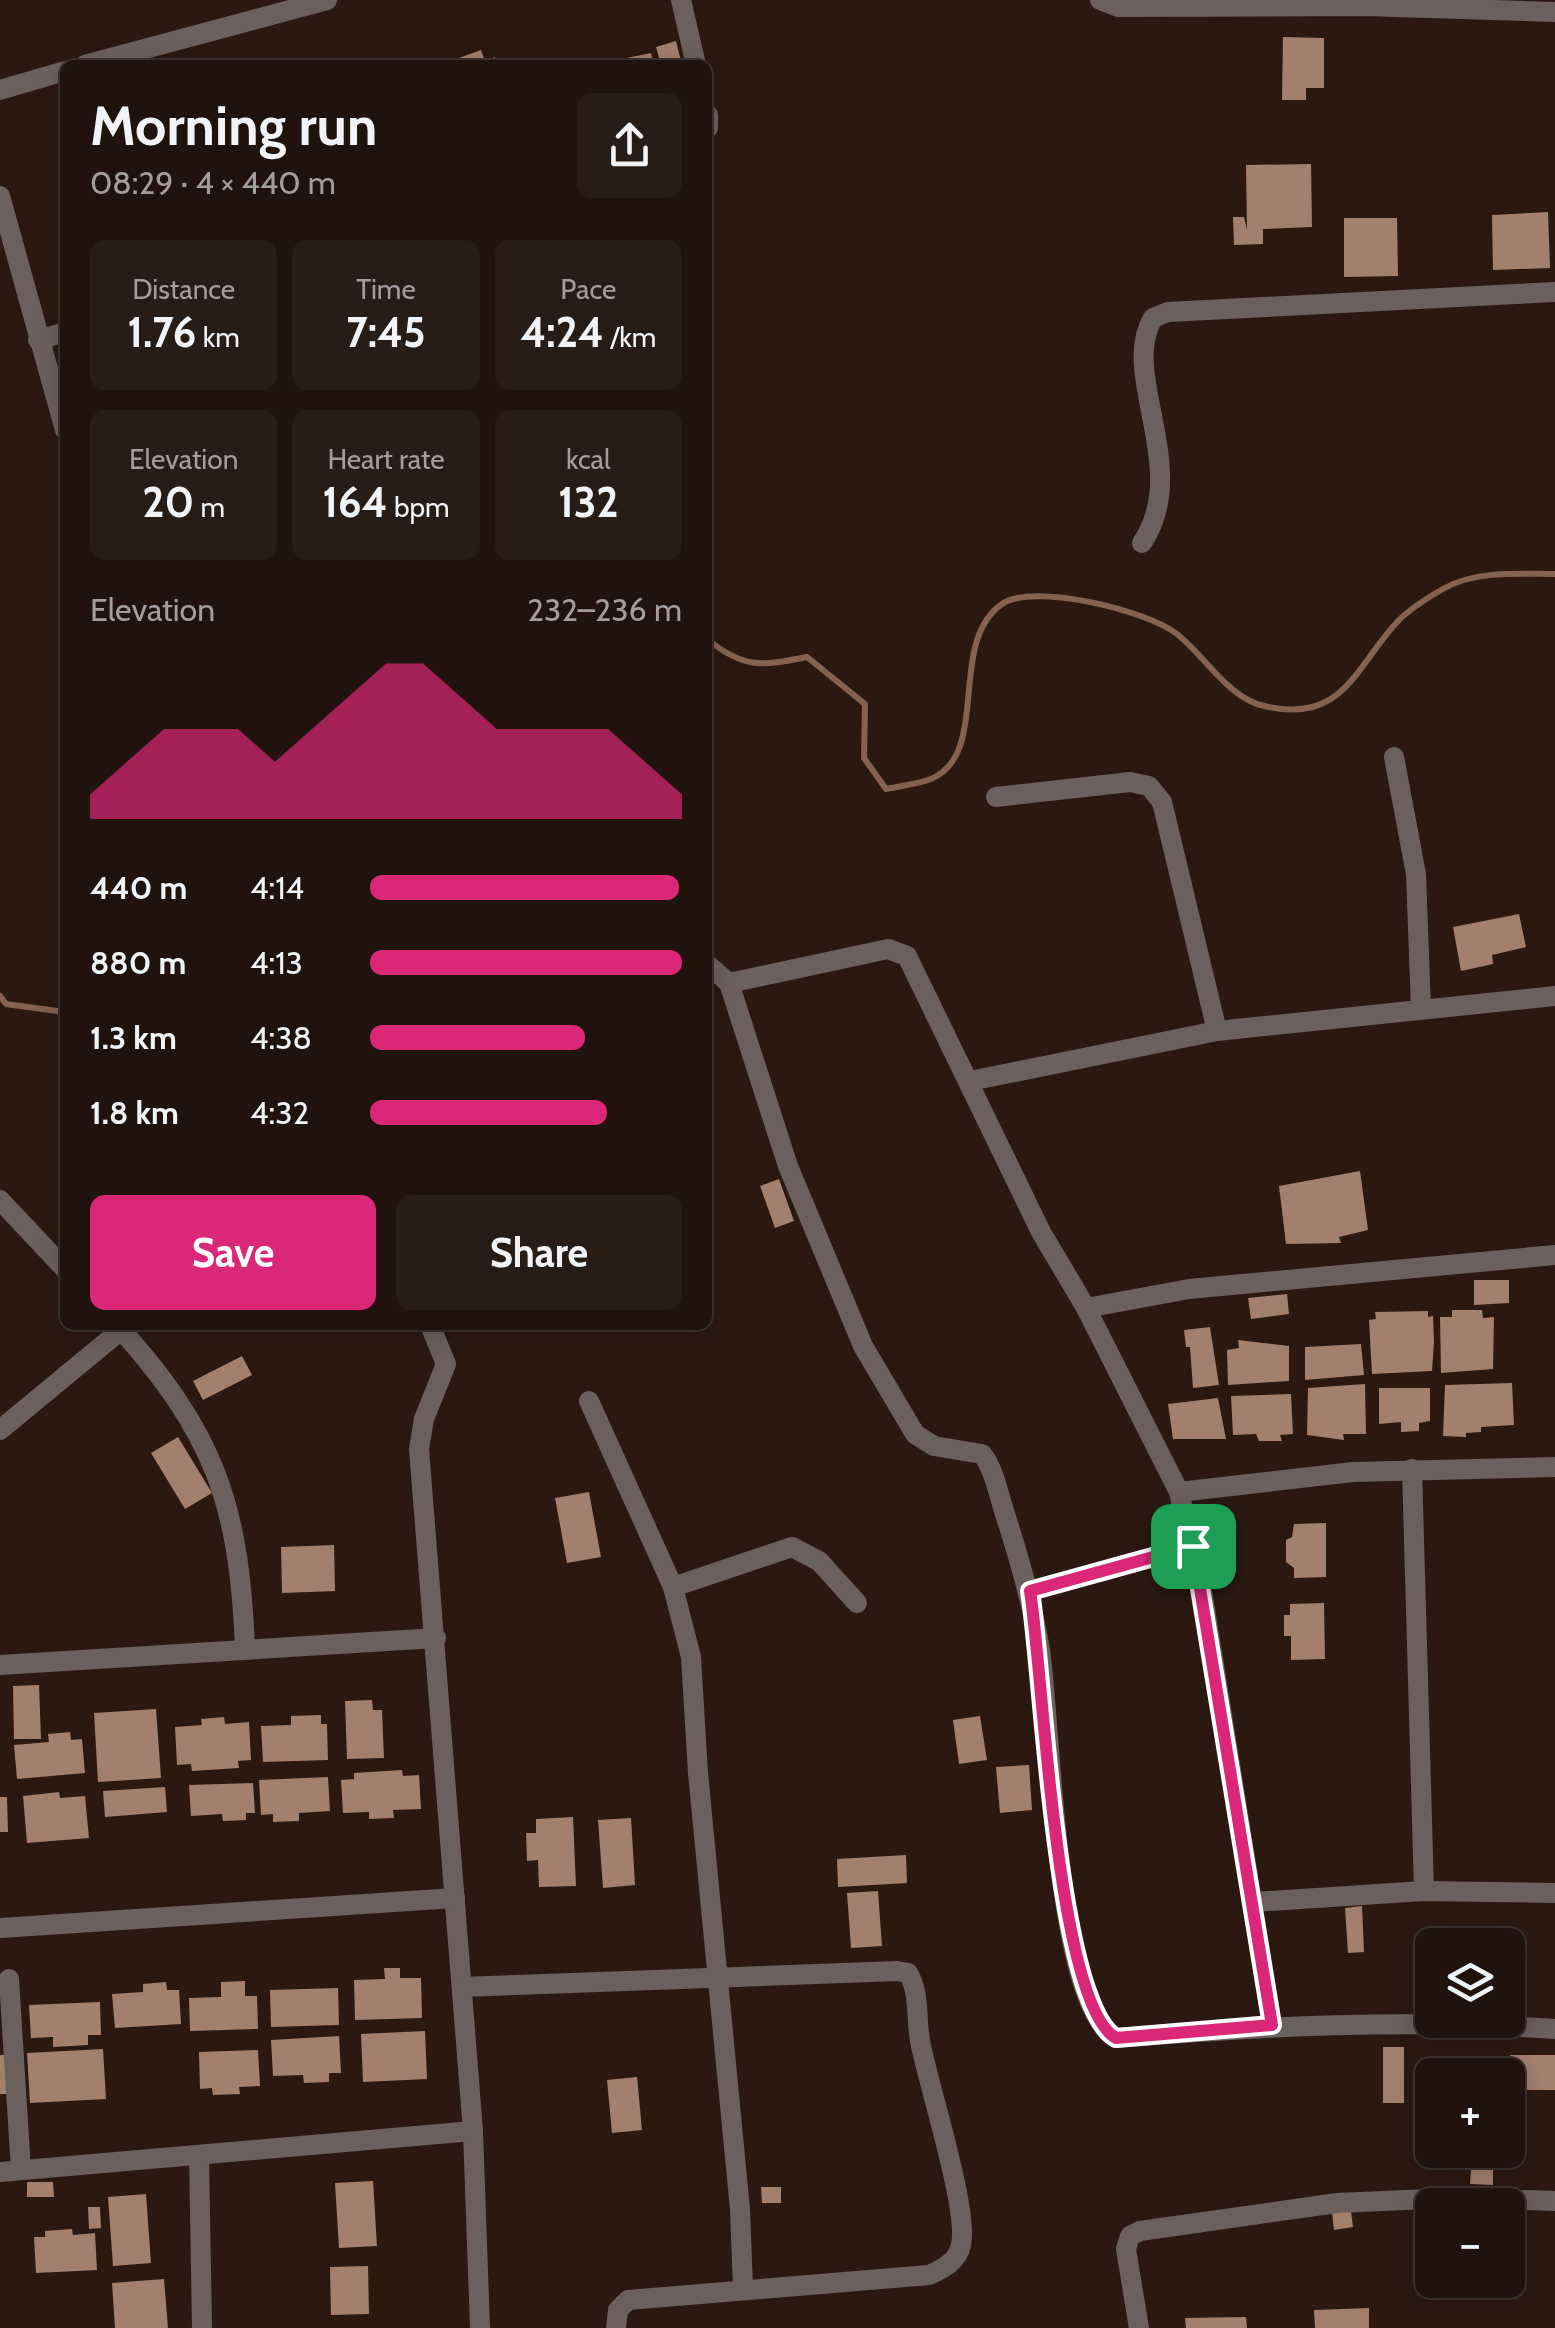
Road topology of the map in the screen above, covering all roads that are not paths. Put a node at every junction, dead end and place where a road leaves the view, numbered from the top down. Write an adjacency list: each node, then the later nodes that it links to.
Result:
1 (327, 0): 6 (street)
2 (681, 0): 7 (street)
3 (1100, 0): 4 (street)
4 (1365, 3): 5 (street)
5 (1555, 12)
6 (104, 60)
7 (695, 60)
8 (60, 72): 9 (street)
9 (0, 90)
10 (0, 196): 13 (street)
11 (1555, 292): 15 (street)
12 (60, 333): 13 (street)
13 (38, 340): 14 (street)
14 (60, 413)
15 (1142, 543)
16 (1394, 757): 21 (street)
17 (996, 798): 22 (street)
18 (712, 968): 19 (street)
19 (729, 983): 23 (street); 38 (street)
20 (1555, 996): 21 (street)
21 (1421, 1009): 22 (street)
22 (1217, 1031): 23 (street)
23 (970, 1081): 27 (street)
24 (0, 1200): 26 (street)
25 (1555, 1256): 27 (street)
26 (60, 1265)
27 (1086, 1308): 35 (street)
28 (116, 1330): 32 (street)
29 (121, 1330): 41 (street)
30 (432, 1330): 40 (street)
31 (589, 1402): 37 (street)
32 (0, 1430)
33 (1555, 1467): 34 (street)
34 (1412, 1469): 35 (street); 43 (street)
35 (1179, 1492): 36 (street)
36 (1193, 1546): 38 (street); 46 (street)
37 (673, 1587): 39 (street); 48 (street)
38 (1030, 1591): 51 (street)
39 (857, 1603)
40 (436, 1638): 41 (street); 45 (street)
41 (245, 1648): 42 (street)
42 (1, 1662)
43 (1424, 1891): 44 (street); 46 (street)
44 (1555, 1893)
45 (455, 1898): 47 (street); 50 (street)
46 (1253, 1902): 51 (street)
47 (0, 1928)
48 (717, 1978): 50 (street); 57 (street); 57 (street)
49 (9, 1979): 55 (street)
50 (462, 1987): 53 (street)
51 (1272, 2025): 52 (street)
52 (1555, 2029)
53 (474, 2132): 54 (street); 59 (street)
54 (198, 2154): 55 (street); 58 (street)
55 (10, 2171)
56 (1555, 2201): 61 (street)
57 (743, 2288): 60 (street)
58 (202, 2328)
59 (480, 2328)
60 (616, 2328)
61 (1138, 2328)

